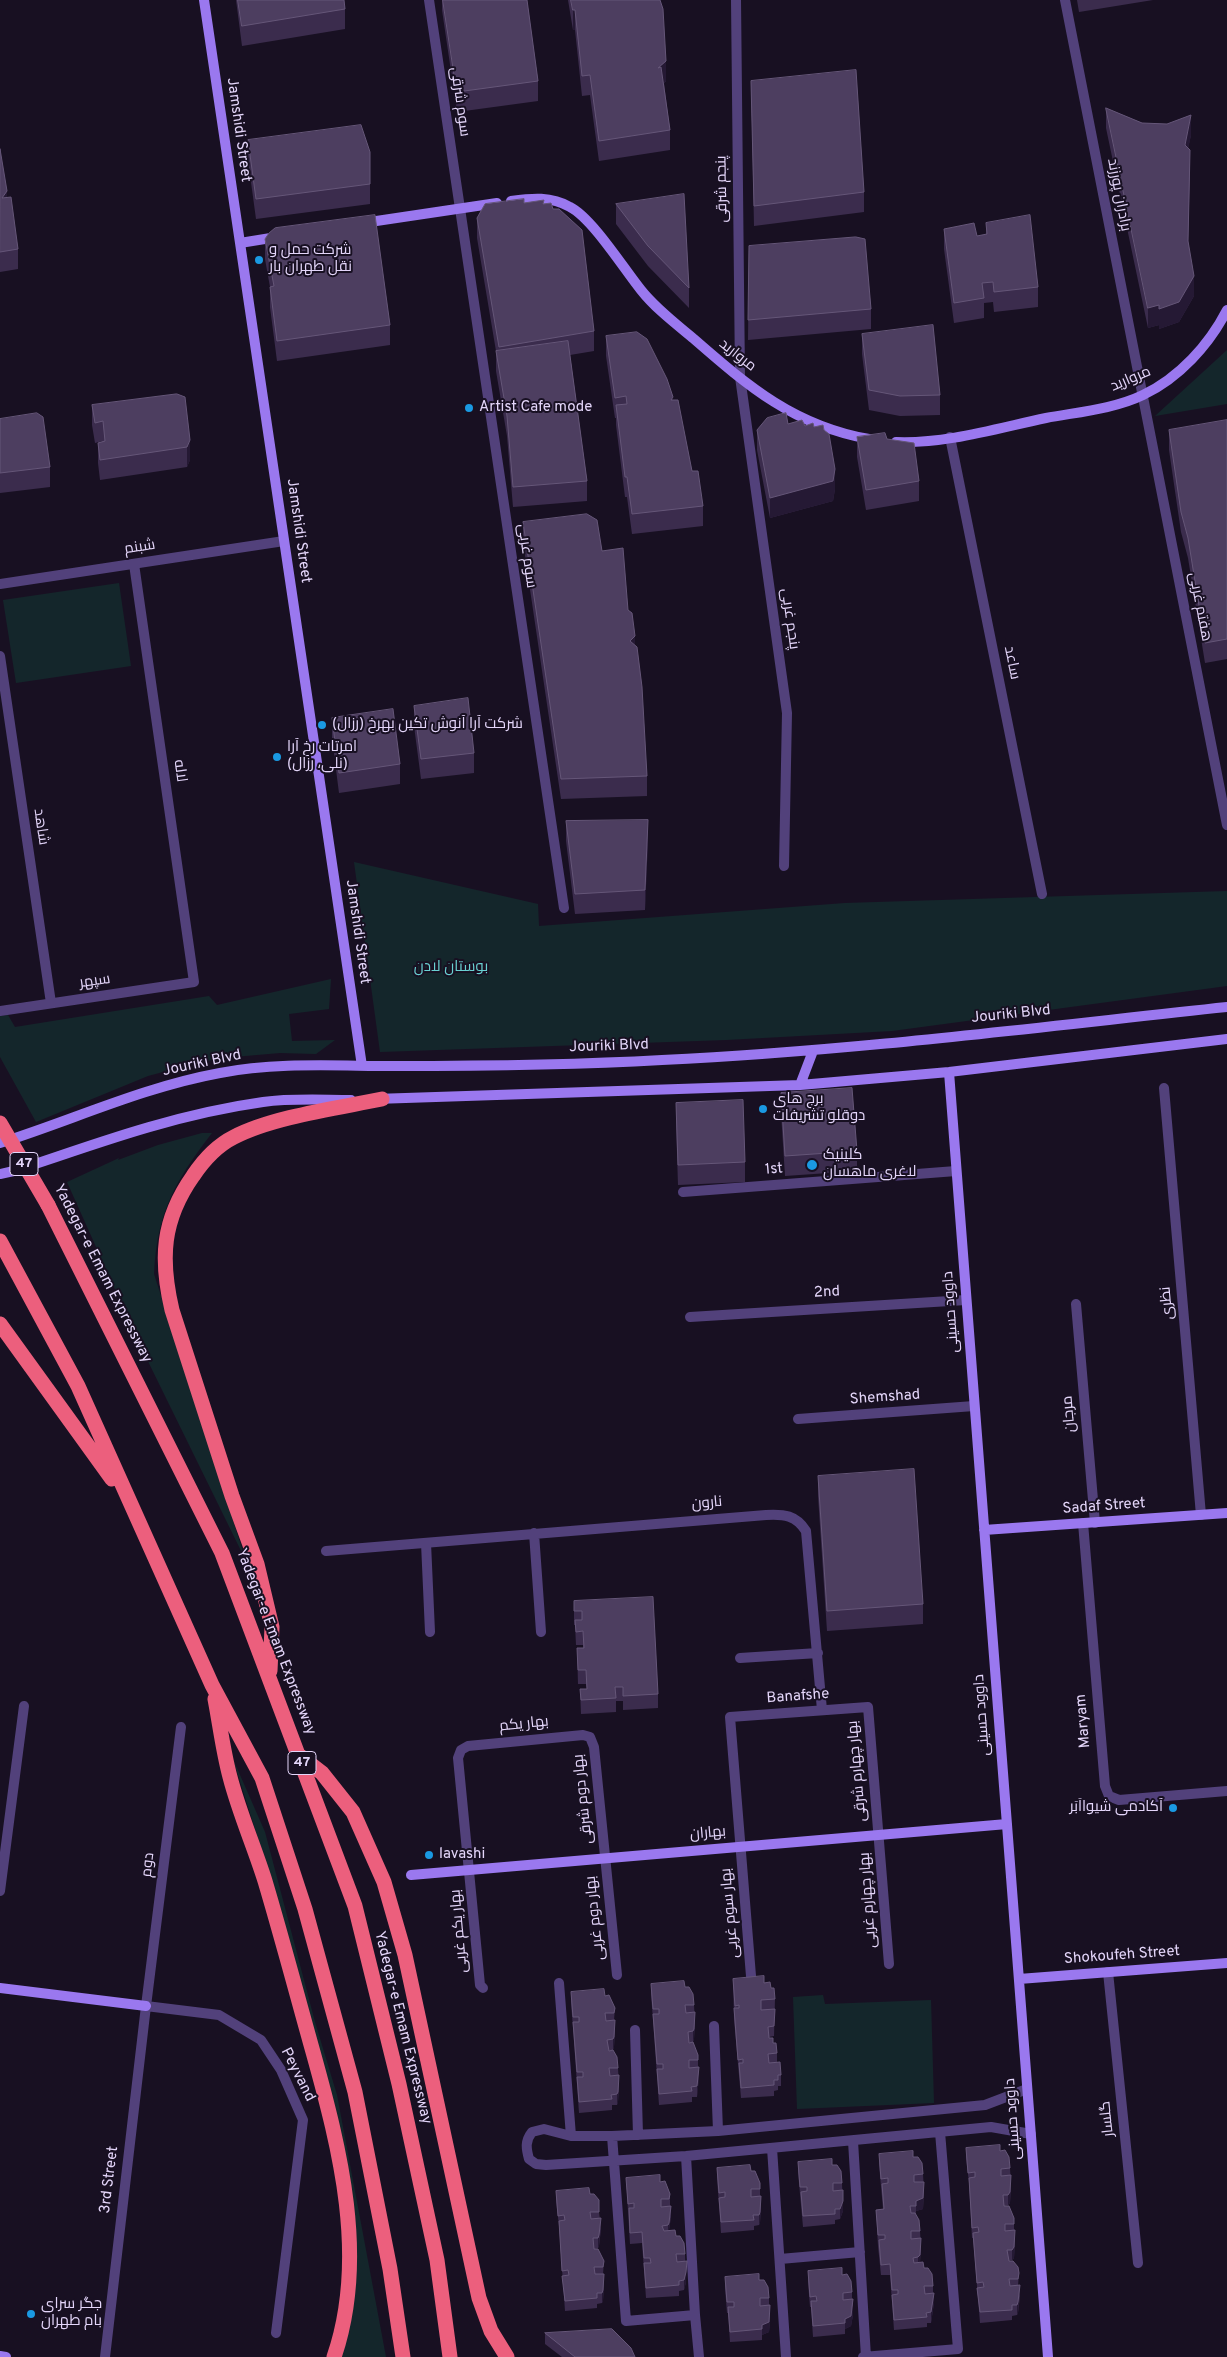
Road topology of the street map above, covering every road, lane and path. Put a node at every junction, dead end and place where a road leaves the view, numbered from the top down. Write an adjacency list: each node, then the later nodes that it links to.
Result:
1 (204, 0): 8 (street, Jamshidi Street)
2 (429, 0): 5 (street, سوم شرقی)
3 (736, 0): 10 (street, پنجم شرقی)
4 (1065, 0): 11 (street, برادران پورزند)
5 (459, 208): 6 (street, مروارید); 10 (street, مروارید); 20 (street, سوم غربی)
6 (354, 225)
7 (288, 236): 8 (street)
8 (240, 243): 13 (street, Jamshidi Street)
9 (1227, 310): 11 (street, مروارید)
10 (740, 377): 12 (street, مروارید); 18 (street, پنجم غربی)
11 (1142, 396): 12 (street, مروارید); 17 (street, هفتم غربی)
12 (950, 438): 19 (street, ساعد)
13 (284, 541): 14 (street, شبنم); 27 (street, Jamshidi Street)
14 (134, 564): 15 (street, شبنم); 21 (street, لاله)
15 (0, 584)
16 (0, 656): 22 (street, شاهد)
17 (1227, 825)
18 (784, 866)
19 (1042, 894)
20 (564, 908)
21 (194, 982): 22 (street, سپهر)
22 (51, 1003): 24 (street, سپهر)
23 (1227, 1007): 26 (street, Jouriki Blvd)
24 (0, 1011)
25 (1227, 1039): 28 (street)
26 (812, 1051): 27 (street, Jouriki Blvd); 29 (street)
27 (362, 1066): 33 (street, Jouriki Blvd)
28 (949, 1072): 29 (street); 34 (street, داوود حسینی)
29 (800, 1086): 31 (street)
30 (1164, 1088): 46 (street, نظری)
31 (382, 1099): 35 (street); 57 (highway)
32 (0, 1123): 57 (highway, Yadegar-e Emam Expressway / 47, bridge)
33 (0, 1143)
34 (956, 1171): 36 (street, 1st); 38 (street, داوود حسینی)
35 (0, 1174)
36 (683, 1192)
37 (0, 1241): 44 (highway)
38 (966, 1300): 40 (street, 2nd); 42 (street, داوود حسینی)
39 (1076, 1304): 47 (street, مرجان)
40 (690, 1317)
41 (0, 1324): 44 (highway)
42 (974, 1406): 43 (street, Shemshad); 49 (street, داوود حسینی)
43 (798, 1419)
44 (128, 1502): 58 (highway)
45 (1227, 1513): 46 (street, Sadaf Street)
46 (1201, 1515): 47 (street, Sadaf Street)
47 (1095, 1522): 48 (street, Sadaf Street)
48 (1083, 1523): 49 (street, Sadaf Street); 67 (street, Maryam)
49 (984, 1530): 68 (street, داوود حسینی)
50 (534, 1533): 51 (street, نارون); 54 (street); 55 (street, نارون)
51 (426, 1543): 52 (street, نارون); 53 (street)
52 (326, 1551)
53 (430, 1632)
54 (541, 1632)
55 (818, 1653): 56 (street); 61 (street, نارون)
56 (740, 1658)
57 (270, 1677): 66 (highway, Yadegar-e Emam Expressway / 47)
58 (212, 1685): 106 (highway); 107 (highway)
59 (24, 1706): 74 (street)
60 (868, 1707): 61 (street, Banafshe); 69 (street, بهار چهارم شرقی)
61 (822, 1710): 62 (street, Banafshe)
62 (730, 1717): 70 (street, بهار سوم غربی)
63 (181, 1727): 84 (street, دوم)
64 (590, 1737): 65 (street, بهار یکم); 71 (street, بهار دوم شرقی)
65 (461, 1750): 72 (street, بهار یکم غربی)
66 (300, 1756): 108 (highway, Yadegar-e Emam Expressway / 47); 109 (highway)
67 (1227, 1791)
68 (1007, 1824): 69 (street, بهاران); 80 (street, داوود حسینی)
69 (879, 1833): 70 (street, بهاران); 76 (street, بهار چهارم غربی)
70 (740, 1847): 71 (street, بهاران); 79 (street, بهار سوم غربی)
71 (605, 1858): 72 (street, بهاران); 78 (street, بهار دوم غربی)
72 (470, 1870): 73 (street, بهاران); 83 (street, بهار یکم غربی)
73 (411, 1875)
74 (0, 1891)
75 (1227, 1962): 77 (street, Shokoufeh Street)
76 (889, 1964)
77 (1108, 1972): 80 (street, Shokoufeh Street); 100 (street, گلسار)
78 (616, 1975)
79 (751, 1976)
80 (1018, 1978): 87 (street, داوود حسینی)
81 (559, 1983): 92 (street)
82 (0, 1988): 84 (street, Peyvand)
83 (484, 1988)
84 (146, 2006): 102 (street, Peyvand); 105 (street, 3rd Street)
85 (714, 2026): 88 (street)
86 (635, 2030): 91 (street)
87 (1027, 2089): 88 (street); 90 (street, داوود حسینی)
88 (718, 2131): 91 (street)
89 (940, 2132): 90 (street); 94 (street); 112 (street)
90 (1031, 2134): 113 (street, داوود حسینی)
91 (638, 2135): 93 (street)
92 (570, 2136): 93 (street); 97 (street)
93 (612, 2136): 97 (street)
94 (853, 2141): 95 (street); 98 (street)
95 (772, 2148): 96 (street); 99 (street)
96 (686, 2156): 97 (street); 101 (street)
97 (612, 2160): 101 (street)
98 (860, 2252): 99 (street); 112 (street)
99 (780, 2259): 111 (street)
100 (1138, 2263)
101 (696, 2315): 110 (street)
102 (276, 2333)
103 (0, 2356): 104 (street)
104 (6, 2357)
105 (105, 2357)
106 (334, 2357)
107 (403, 2357)
108 (450, 2357)
109 (507, 2357)
110 (699, 2357)
111 (786, 2357)
112 (864, 2357)
113 (1048, 2357)

